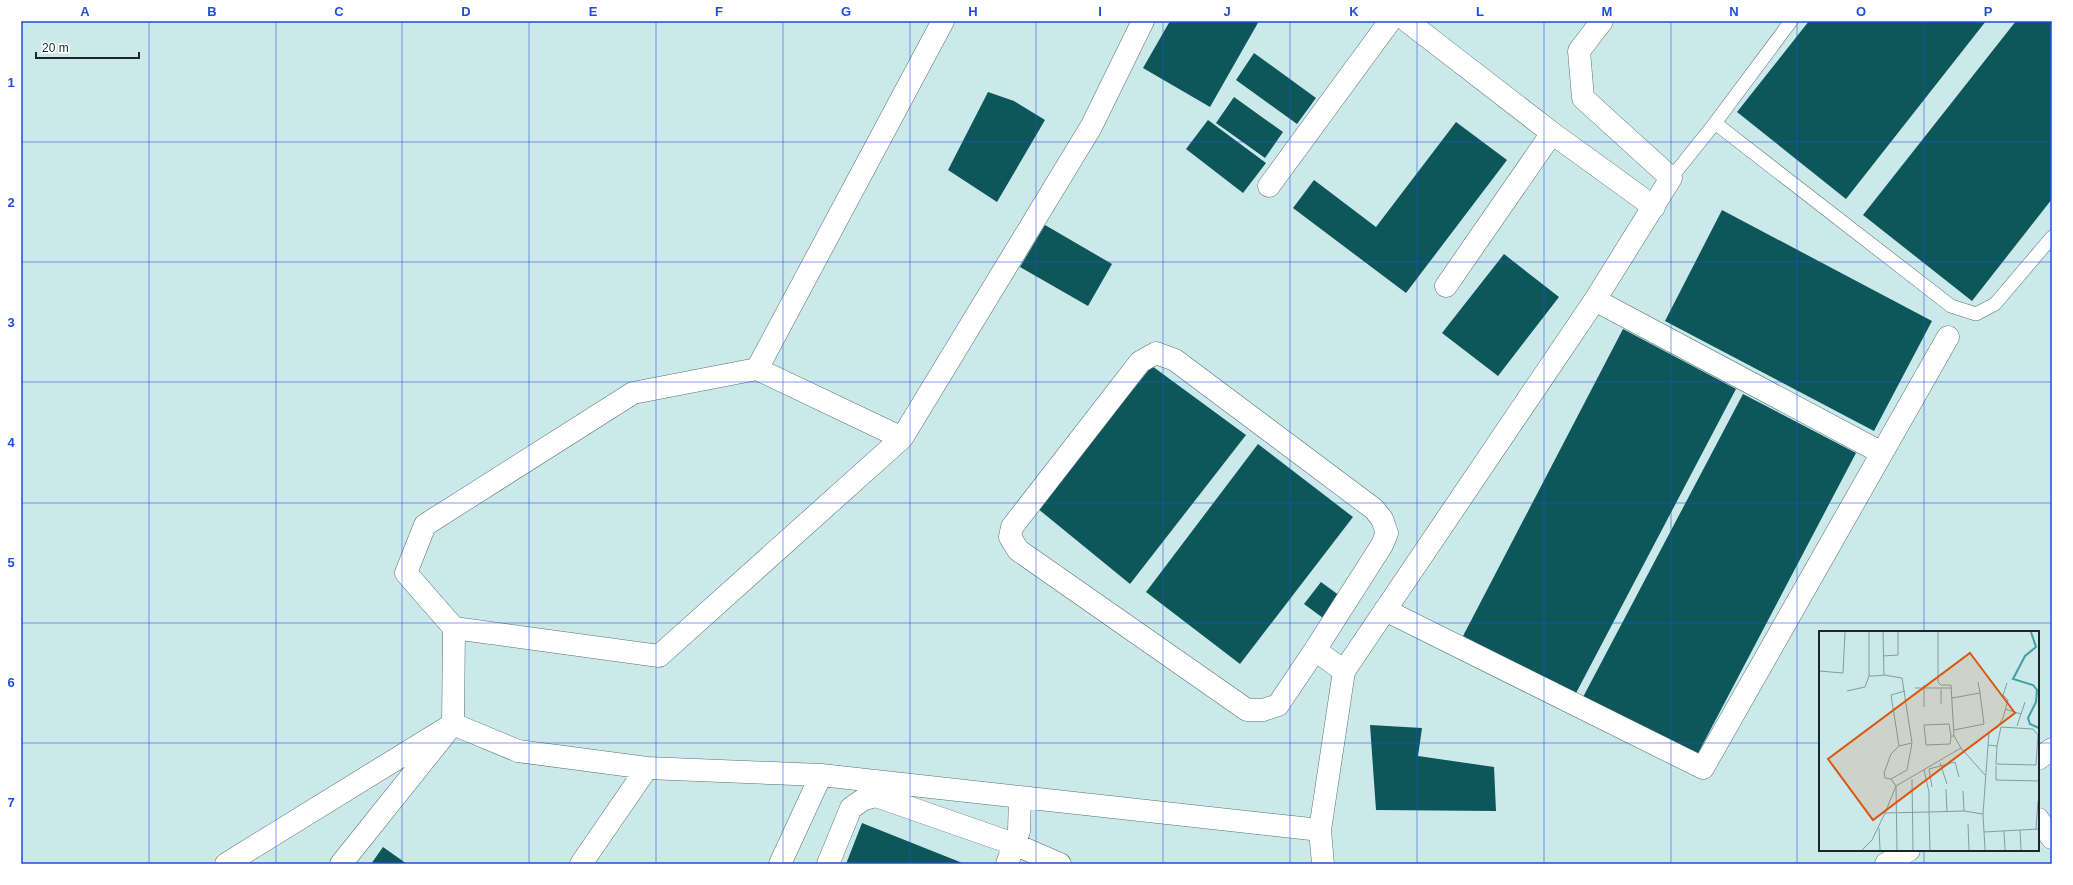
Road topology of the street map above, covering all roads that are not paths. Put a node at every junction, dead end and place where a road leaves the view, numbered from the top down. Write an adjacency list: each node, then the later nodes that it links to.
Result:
1 (943, 21): 16 (street)
2 (1143, 21): 17 (street)
3 (1390, 21): 10 (street)
4 (1407, 21): 8 (street)
5 (1602, 21): 9 (street)
6 (1791, 21): 7 (lane)
7 (1715, 123): 9 (lane); 12 (lane)
8 (1552, 133): 11 (street); 13 (street)
9 (1671, 178): 11 (street)
10 (1269, 186)
11 (1654, 206): 14 (street)
12 (2052, 236)
13 (1446, 286)
14 (1595, 300): 18 (street); 19 (street)
15 (1948, 337): 18 (street)
16 (757, 369): 17 (street); 20 (street)
17 (902, 438): 20 (street)
18 (1882, 453): 19 (street)
19 (1385, 610): 22 (street)
20 (454, 628): 23 (street)
21 (1315, 650): 21 (street); 22 (street)
22 (1344, 671): 30 (street)
23 (453, 724): 26 (street); 34 (street); 35 (street)
24 (2052, 749): 25 (street)
25 (2039, 758)
26 (647, 768): 27 (street); 36 (street)
27 (821, 775): 28 (street); 37 (street)
28 (1020, 797): 30 (street); 33 (street)
29 (2039, 819): 31 (street)
30 (1320, 830): 40 (street)
31 (2052, 838)
32 (1907, 851): 41 (street)
33 (1010, 854): 38 (street); 39 (street)
34 (226, 864)
35 (341, 864)
36 (581, 864)
37 (780, 864)
38 (828, 864)
39 (1060, 864)
40 (1323, 864)
41 (1886, 864)

